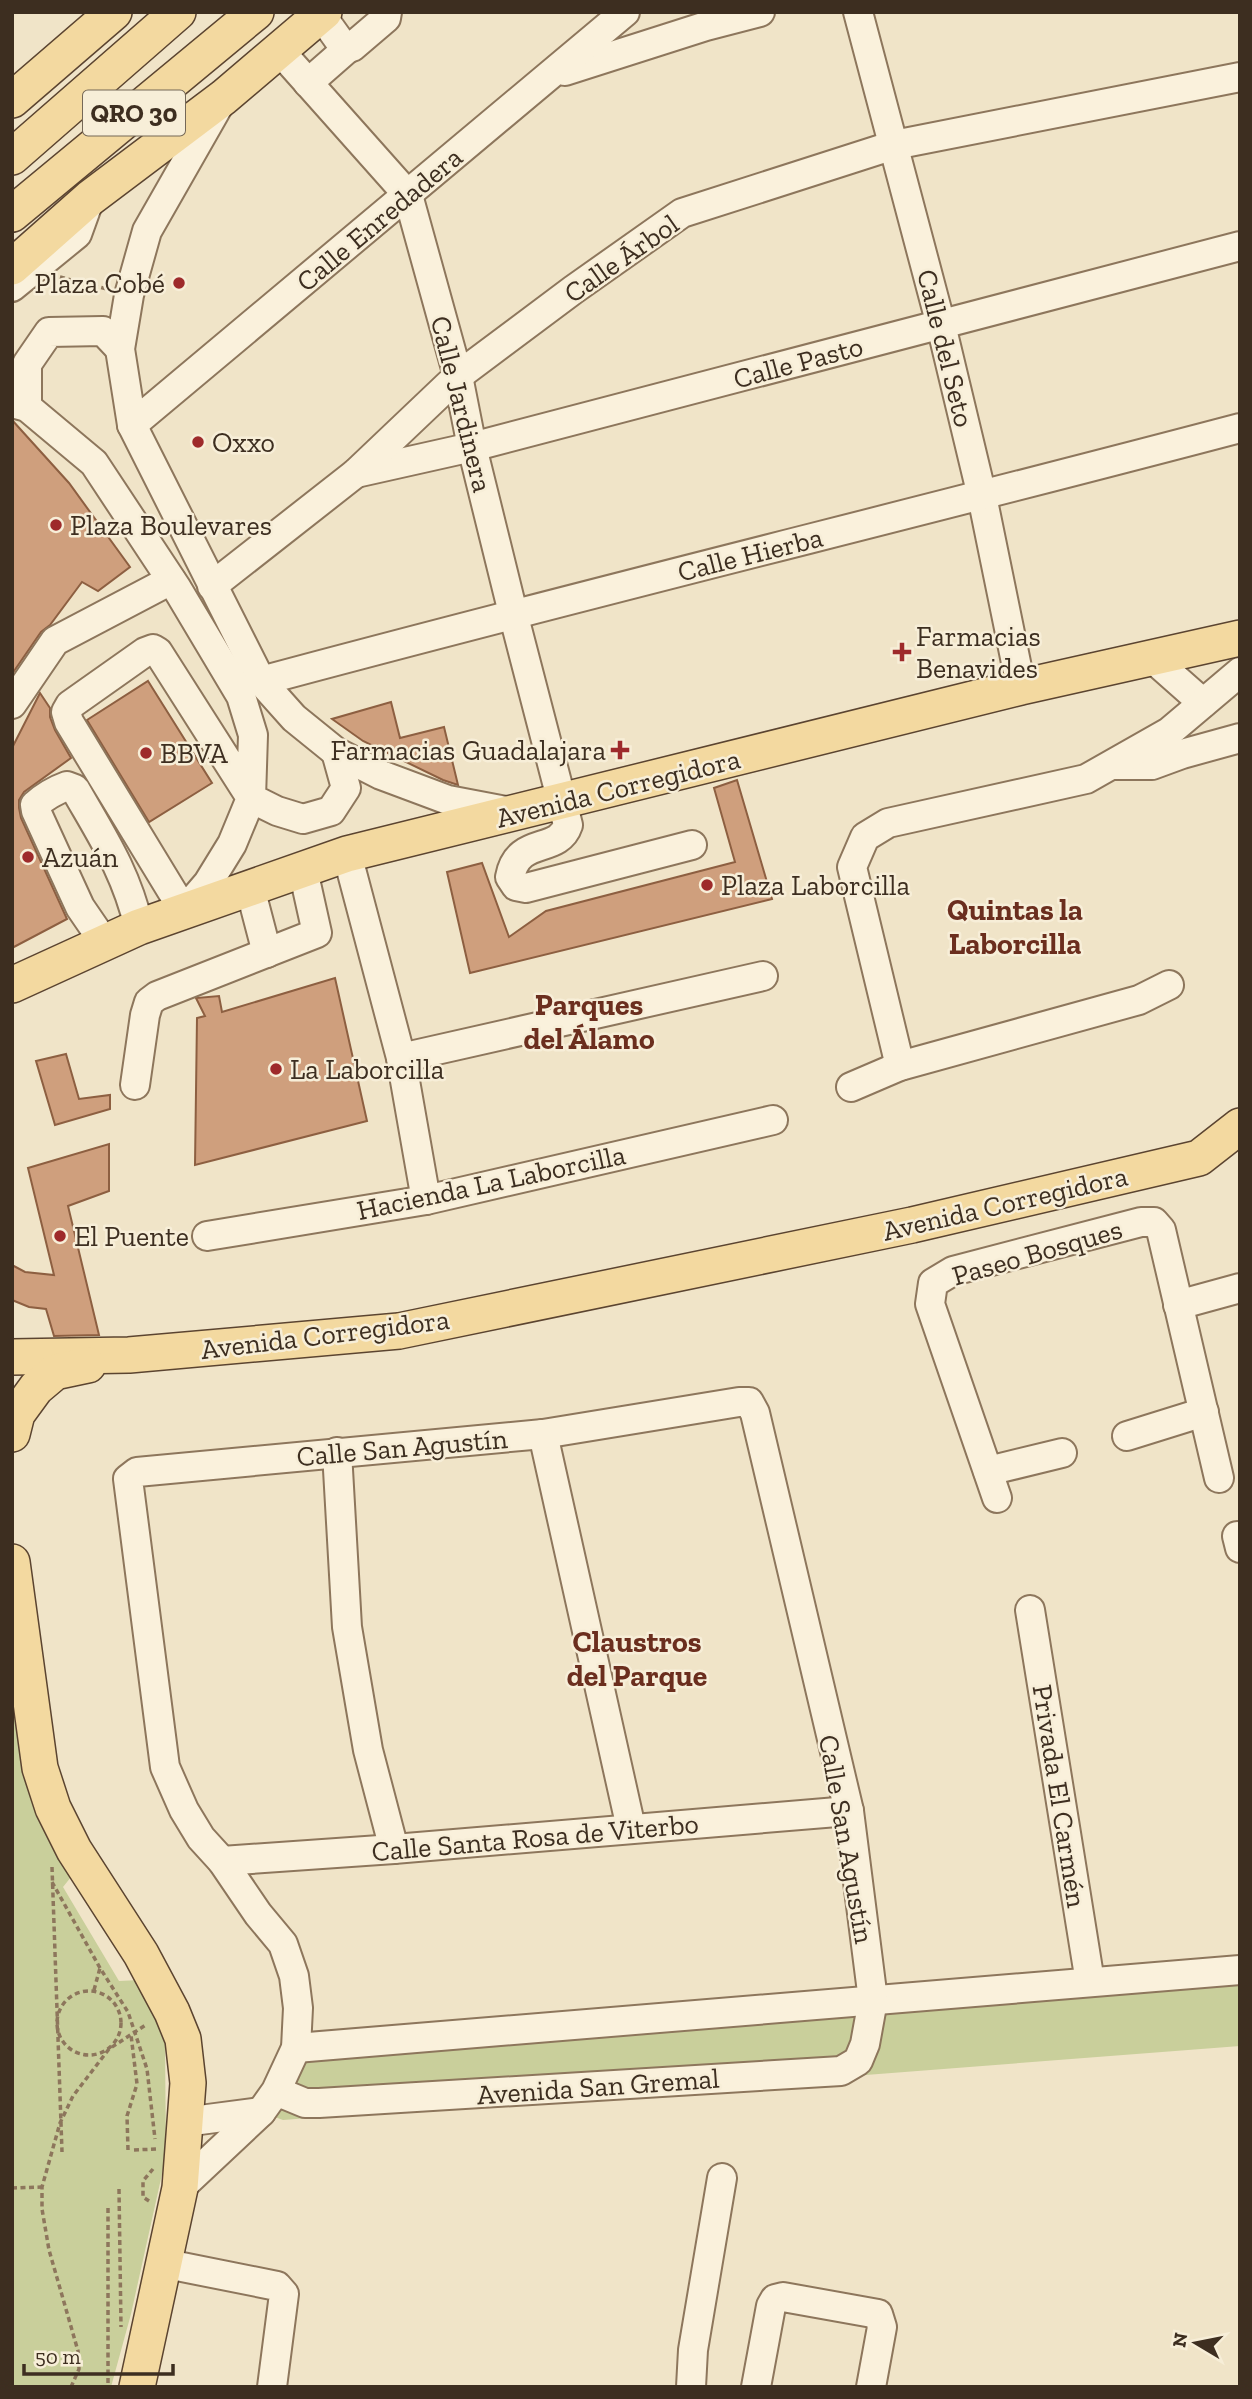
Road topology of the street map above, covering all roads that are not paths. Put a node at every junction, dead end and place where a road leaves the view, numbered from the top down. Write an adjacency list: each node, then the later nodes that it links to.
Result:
1 (114, 12): 17 (main road)
2 (178, 12): 19 (main road, QRO 30)
3 (387, 12): 11 (street)
4 (625, 12): 13 (street, Calle Enredadera)
5 (679, 12): 10 (street)
6 (760, 12): 10 (street)
7 (858, 12): 18 (street, Calle del Seto)
8 (322, 14): 11 (street); 12 (main road)
9 (247, 20): 21 (main road); 22 (main road, QRO 30)
10 (706, 26): 13 (street)
11 (348, 48): 15 (street)
12 (279, 50): 15 (street, Calle Jardinera); 16 (main road)
13 (552, 75): 20 (street, Calle Enredadera)
14 (1240, 77): 18 (street, Calle Árbol)
15 (308, 83): 20 (street, Calle Jardinera)
16 (224, 97): 21 (main road); 27 (street)
17 (12, 100)
18 (894, 145): 26 (street, Calle del Seto); 28 (street, Calle Árbol)
19 (12, 157)
20 (408, 195): 28 (street, Calle Jardinera); 30 (street, Calle Enredadera)
21 (90, 198): 24 (main road)
22 (12, 215)
23 (1240, 246): 26 (street, Calle Pasto)
24 (25, 267): 25 (street)
25 (12, 288)
26 (941, 325): 32 (street, Calle Pasto); 34 (street, Calle del Seto)
27 (120, 349): 29 (street); 30 (street)
28 (458, 376): 32 (street, Calle Jardinera); 33 (street, Calle Árbol)
29 (20, 405): 35 (street)
30 (132, 425): 36 (street)
31 (1240, 428): 34 (street, Calle Hierba)
32 (472, 447): 33 (street, Calle Pasto); 37 (street, Calle Jardinera)
33 (356, 473): 36 (street, Calle Árbol)
34 (982, 496): 37 (street, Calle Hierba); 42 (street, Calle del Seto)
35 (173, 584): 43 (street); 48 (street)
36 (212, 586): 41 (street)
37 (513, 613): 41 (street, Calle Hierba); 49 (street, Calle Jardinera)
38 (1240, 638): 39 (main road, Avenida Corregidora)
39 (1152, 657): 42 (main road, Avenida Corregidora); 44 (street)
40 (1240, 672): 44 (street)
41 (261, 681): 46 (street)
42 (1021, 687): 49 (main road, Avenida Corregidora)
43 (15, 693)
44 (1203, 703): 47 (street)
45 (1240, 738): 47 (street)
46 (336, 752): 48 (street); 50 (street)
47 (1110, 765): 63 (street)
48 (251, 798): 55 (street); 55 (street)
49 (562, 802): 50 (main road, Avenida Corregidora); 51 (street, Calle Jardinera)
50 (517, 813): 52 (main road, Avenida Corregidora)
51 (692, 845)
52 (347, 854): 53 (main road, Avenida Corregidora); 62 (street)
53 (303, 870): 54 (main road, Avenida Corregidora); 58 (street)
54 (250, 888): 55 (main road, Avenida Corregidora); 58 (street)
55 (184, 911): 56 (main road, Avenida Corregidora)
56 (139, 927): 57 (main road, Avenida Corregidora); 57 (street)
57 (104, 942): 60 (main road, Avenida Corregidora)
58 (268, 953): 64 (street)
59 (763, 976): 62 (street)
60 (21, 984)
61 (1169, 985): 63 (street)
62 (401, 1058): 70 (street)
63 (900, 1066): 65 (street)
64 (135, 1085)
65 (852, 1087)
66 (773, 1120): 70 (street, Hacienda La Laborcilla)
67 (1240, 1126): 69 (main road, Avenida Corregidora)
68 (1240, 1146): 69 (street)
69 (1199, 1158): 74 (main road, Avenida Corregidora)
70 (426, 1200): 71 (street, Hacienda La Laborcilla)
71 (207, 1236)
72 (1240, 1287): 73 (street)
73 (1178, 1305): 76 (street, Paseo Bosques); 82 (street, Paseo Bosques)
74 (129, 1355): 75 (main road, Avenida Corregidora); 77 (main road)
75 (12, 1357)
76 (1203, 1412): 79 (street); 83 (street, Paseo Bosques)
77 (12, 1434)
78 (543, 1434): 80 (street, Calle San Agustín); 87 (street, Calle San Agustín); 88 (street)
79 (1127, 1436)
80 (337, 1452): 89 (street); 90 (street, Calle San Agustín)
81 (1062, 1453): 82 (street)
82 (988, 1471): 84 (street, Paseo Bosques)
83 (1219, 1478)
84 (997, 1498)
85 (12, 1562): 96 (main road)
86 (1030, 1610): 92 (street, Privada El Carmén)
87 (849, 1811): 88 (street, Calle Santa Rosa de Viterbo); 93 (street, Calle San Agustín)
88 (631, 1828): 89 (street, Calle Santa Rosa de Viterbo)
89 (394, 1849): 90 (street, Calle Santa Rosa de Viterbo)
90 (222, 1861): 94 (street, Calle San Agustín)
91 (1240, 1970): 92 (street)
92 (1090, 1982): 93 (street)
93 (873, 2000): 94 (street); 95 (street, Avenida San Gremal)
94 (296, 2048): 95 (street, Calle San Agustín)
95 (268, 2102): 96 (street); 98 (street, Calle San Agustín)
96 (186, 2119): 98 (main road)
97 (722, 2178): 102 (street)
98 (170, 2191): 99 (main road)
99 (162, 2263): 100 (main road); 101 (street)
100 (137, 2387)
101 (272, 2387)
102 (691, 2387)
103 (756, 2387): 104 (street)
104 (871, 2387)

